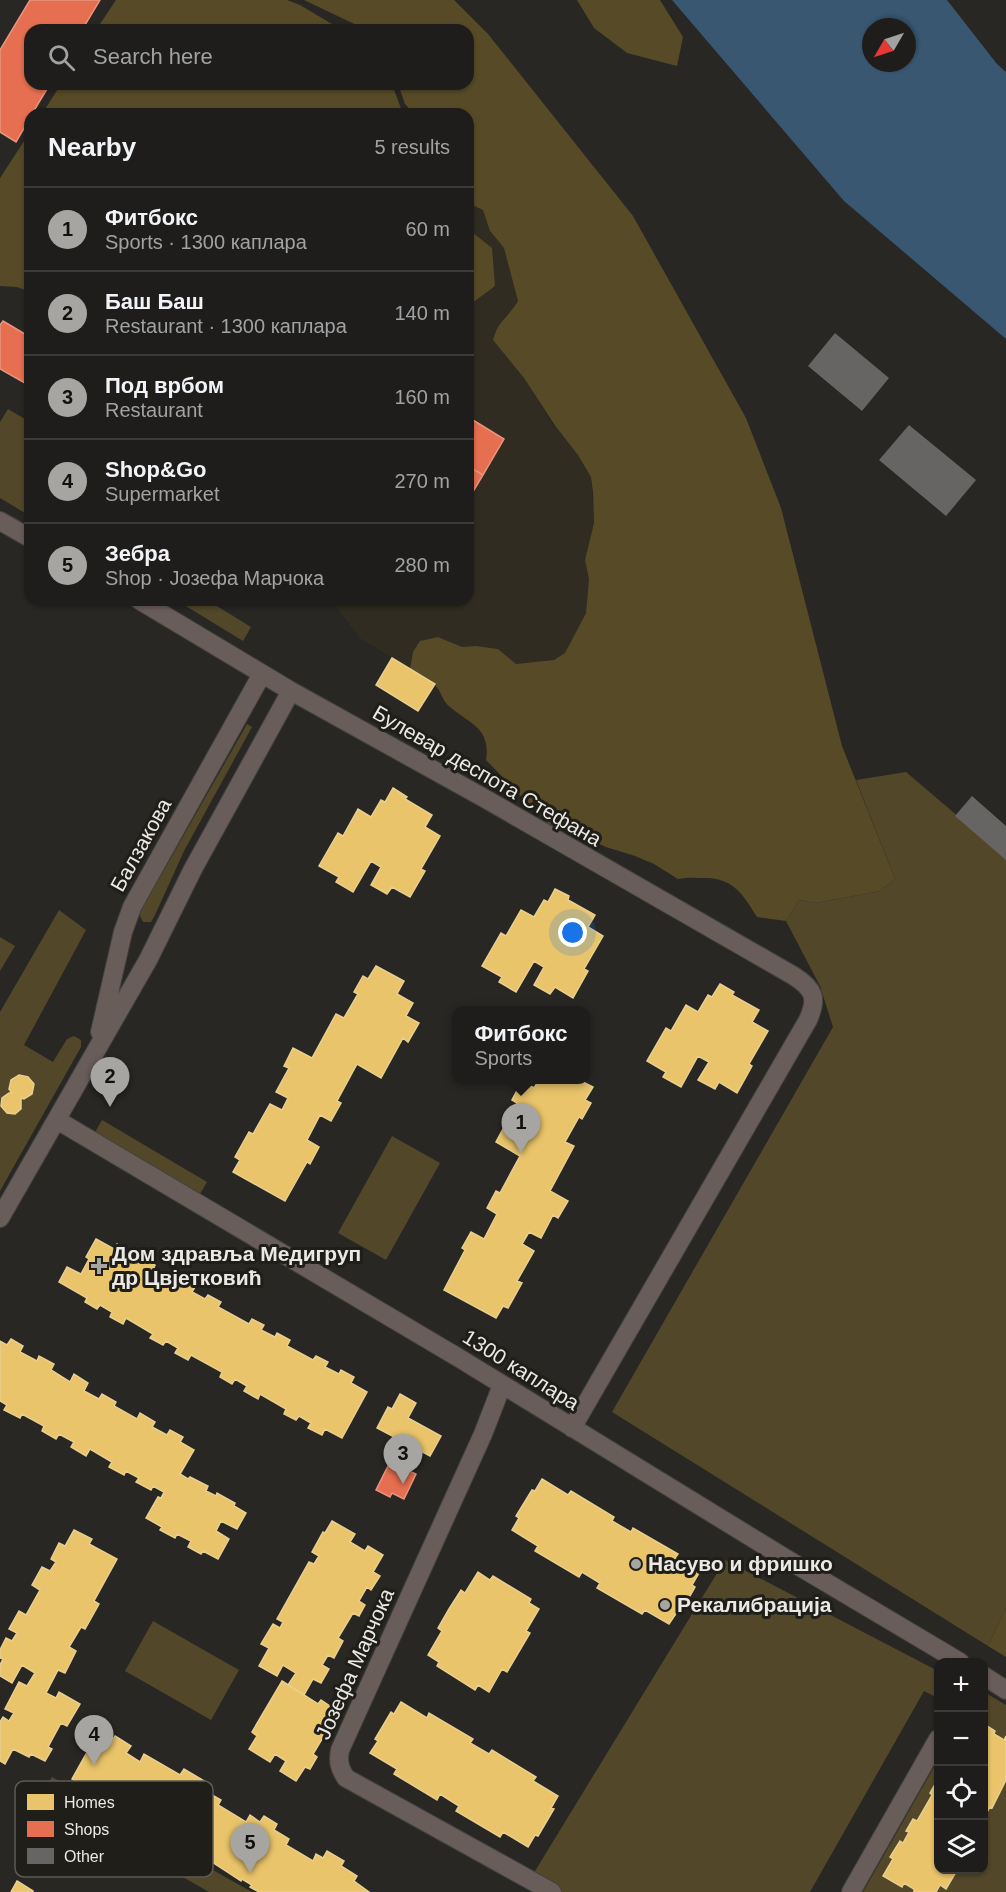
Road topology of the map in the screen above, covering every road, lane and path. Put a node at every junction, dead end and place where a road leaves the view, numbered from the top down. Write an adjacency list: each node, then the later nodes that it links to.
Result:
1 (0, 520): 2 (street)
2 (24, 534)
3 (148, 606): 4 (street, Булевар деспота Стефана)
4 (262, 674): 5 (street, Булевар деспота Стефана); 6 (street, Балзакова)
5 (291, 691): 6 (street, Балзакова); 10 (street, Булевар деспота Стефана)
6 (95, 1051): 7 (street, Балзакова)
7 (57, 1120): 8 (street, Балзакова); 9 (street, 1300 каплара)
8 (0, 1218)
9 (502, 1384): 10 (street, 1300 каплара); 15 (street, Јозефа Марчока)
10 (572, 1428): 11 (street, 1300 каплара)
11 (953, 1658)
12 (988, 1678): 13 (street)
13 (1006, 1689)
14 (934, 1748): 16 (street)
15 (552, 1892)
16 (851, 1892)

